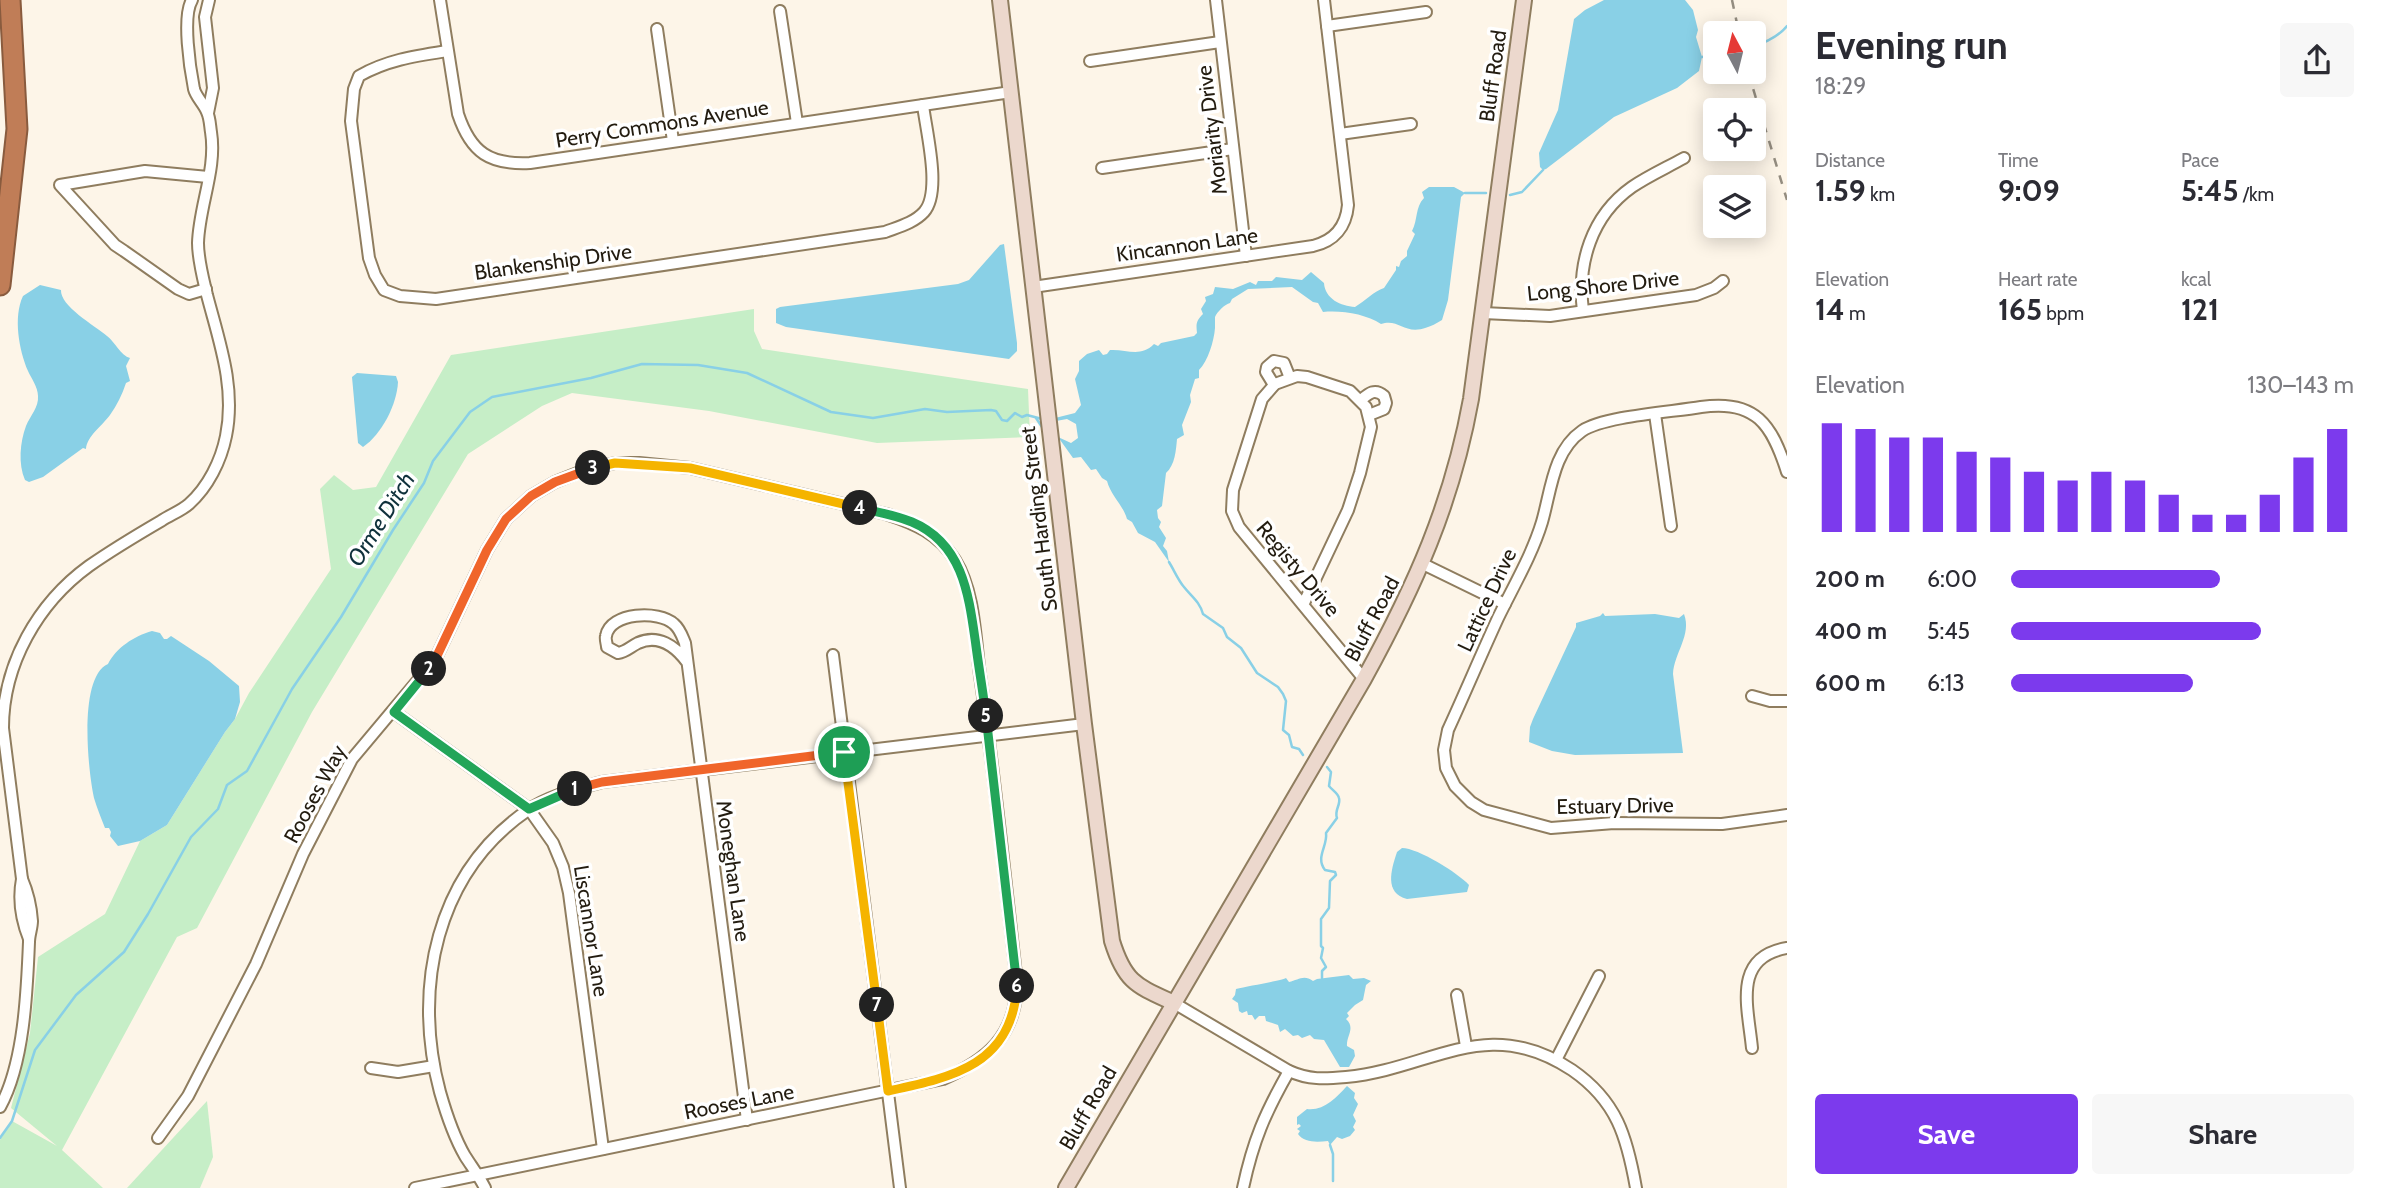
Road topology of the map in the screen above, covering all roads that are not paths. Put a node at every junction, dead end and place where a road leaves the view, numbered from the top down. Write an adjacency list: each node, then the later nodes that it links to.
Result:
1 (10, 0): 29 (highway)
2 (192, 0): 18 (street)
3 (208, 0): 18 (street)
4 (440, 0): 14 (street, Perry Commons Avenue)
5 (1000, 0): 16 (main road, South Harding Street)
6 (1216, 0): 13 (street, Moriarity Drive)
7 (1324, 0): 11 (street)
8 (1524, 0): 33 (main road, Bluff Road)
9 (780, 11): 19 (street)
10 (1426, 12): 11 (street)
11 (1327, 26): 21 (street)
12 (657, 29): 22 (street)
13 (1220, 42): 15 (street); 23 (street, Moriarity Drive)
14 (447, 51): 17 (street, Blankenship Drive); 22 (street, Perry Commons Avenue)
15 (1090, 61)
16 (1011, 92): 17 (street, Perry Commons Avenue); 30 (main road, South Harding Street)
17 (923, 105): 19 (street, Perry Commons Avenue)
18 (208, 113): 26 (street)
19 (796, 123): 22 (street, Perry Commons Avenue)
20 (1410, 124): 21 (street)
21 (1340, 134): 27 (street, Kincannon Lane)
22 (673, 141)
23 (1233, 149): 25 (street); 27 (street, Moriarity Drive)
24 (1684, 159): 32 (street)
25 (1102, 168)
26 (208, 177): 31 (street); 31 (street)
27 (1246, 256): 30 (street, Kincannon Lane)
28 (1723, 281): 32 (street, Long Shore Drive)
29 (0, 285)
30 (1033, 287): 50 (main road, South Harding Street)
31 (206, 289): 68 (street)
32 (1583, 312): 33 (street, Long Shore Drive)
33 (1483, 313): 41 (main road, Bluff Road)
34 (1290, 378): 35 (street); 35 (street); 36 (street)
35 (1274, 385): 43 (street, Registy Drive)
36 (1361, 400): 38 (street); 38 (street)
37 (1655, 414): 39 (street); 40 (street); 42 (street, Lattice Drive)
38 (1369, 415): 43 (street)
39 (1787, 472)
40 (1671, 526)
41 (1423, 564): 42 (street); 46 (main road, Bluff Road)
42 (1505, 604): 54 (street, Lattice Drive)
43 (1303, 605): 46 (street, Registy Drive)
44 (833, 655): 52 (street)
45 (687, 662): 45 (street, Moneghan Lane); 53 (street, Moneghan Lane)
46 (1364, 678): 60 (main road, Bluff Road)
47 (1752, 696): 48 (street)
48 (1787, 701)
49 (394, 712): 51 (street, Rooses Way); 55 (street, Liscannor Lane); 70 (street, Rooses Way)
50 (1084, 724): 51 (street); 60 (main road, South Harding Street)
51 (989, 735): 52 (street); 67 (street, Rooses Lane)
52 (844, 752): 53 (street); 67 (street)
53 (700, 770): 55 (street); 69 (street, Moneghan Lane)
54 (1455, 786): 56 (street, Estuary Drive)
55 (529, 809): 64 (street); 71 (street, Liscannor Lane)
56 (1787, 815)
57 (1787, 948): 62 (street)
58 (1599, 976): 63 (street)
59 (1457, 995): 61 (street)
60 (1174, 1003): 66 (street); 76 (main road, Bluff Road)
61 (1466, 1046): 63 (street); 66 (street)
62 (1752, 1048)
63 (1556, 1060): 78 (street)
64 (434, 1066): 65 (street); 72 (street)
65 (371, 1068)
66 (1289, 1071): 77 (street)
67 (888, 1091): 69 (street, Rooses Lane); 75 (street)
68 (0, 1108)
69 (747, 1120): 71 (street, Rooses Lane)
70 (158, 1138)
71 (603, 1149): 72 (street, Rooses Lane)
72 (479, 1175): 73 (street, Rooses Lane); 74 (street)
73 (415, 1188)
74 (485, 1188)
75 (900, 1188)
76 (1066, 1188)
77 (1243, 1188)
78 (1636, 1188)

